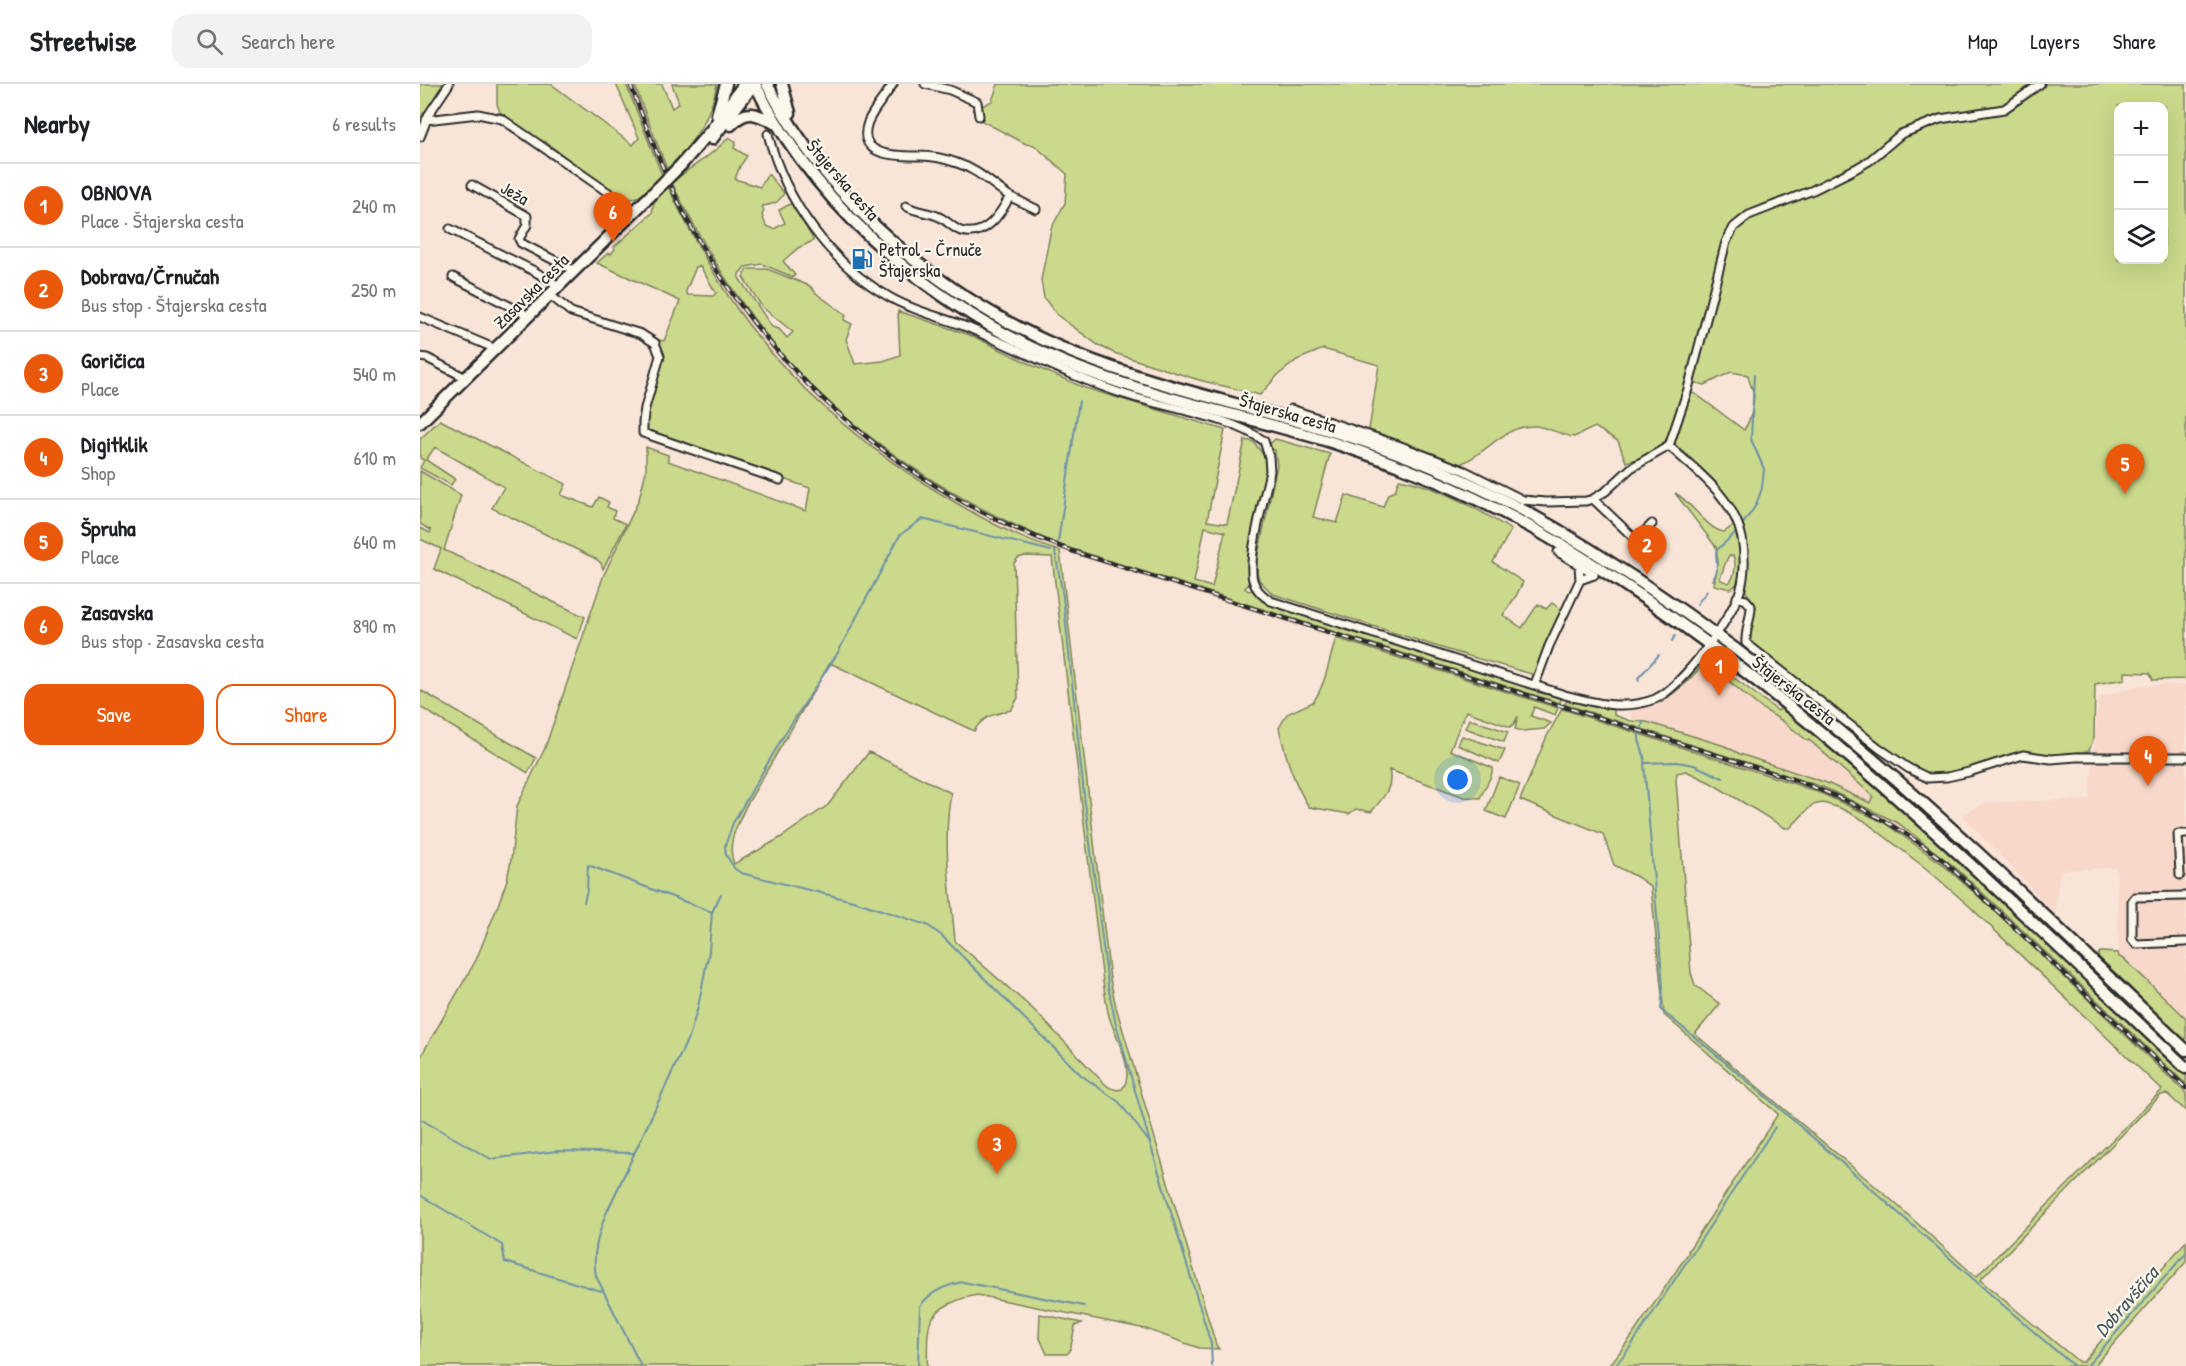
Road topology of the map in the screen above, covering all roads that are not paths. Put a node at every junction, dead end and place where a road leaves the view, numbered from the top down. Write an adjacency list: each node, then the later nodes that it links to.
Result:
1 (449, 84): 11 (street)
2 (726, 84): 13 (main road)
3 (744, 84): 13 (main road, Zasavska cesta)
4 (754, 84): 12 (main road, Štajerska cesta); 17 (main road, Zasavska cesta)
5 (767, 84): 14 (main road, Štajerska cesta)
6 (782, 84): 14 (main road)
7 (893, 84): 20 (street)
8 (925, 84): 10 (street)
9 (2040, 84): 36 (street)
10 (979, 116)
11 (426, 120): 16 (street); 23 (street)
12 (776, 124): 17 (main road); 44 (main road, Štajerska cesta)
13 (712, 129): 18 (main road, Zasavska cesta)
14 (796, 130): 44 (main road, Štajerska cesta)
15 (768, 134): 45 (street)
16 (420, 137)
17 (710, 141): 18 (main road, Zasavska cesta)
18 (690, 156): 23 (main road, Zasavska cesta, bridge)
19 (472, 185): 25 (street, Ježa)
20 (1010, 196): 21 (street); 22 (street)
21 (906, 206)
22 (1036, 209)
23 (635, 211): 25 (main road, Zasavska cesta)
24 (450, 229): 27 (street)
25 (575, 271): 27 (main road, Zasavska cesta)
26 (453, 277): 29 (street)
27 (559, 286): 28 (main road, Zasavska cesta)
28 (550, 295): 29 (main road, Zasavska cesta); 37 (street)
29 (529, 316): 31 (main road, Zasavska cesta)
30 (420, 317): 31 (street)
31 (496, 349): 33 (main road, Zasavska cesta)
32 (420, 357): 33 (street)
33 (466, 378): 35 (main road, Zasavska cesta)
34 (1291, 409): 38 (street)
35 (420, 423)
36 (1669, 446): 38 (street); 43 (street)
37 (780, 480)
38 (1593, 499): 39 (street)
39 (1652, 524)
40 (1558, 552): 41 (street)
41 (1579, 565): 42 (street); 42 (street)
42 (1580, 580): 45 (street)
43 (1737, 597): 44 (street); 46 (street)
44 (1711, 639): 45 (street); 51 (main road, Štajerska cesta); 52 (main road, Štajerska cesta)
45 (1535, 684)
46 (2186, 757)
47 (2186, 834): 48 (street)
48 (2180, 875)
49 (2186, 896): 50 (street)
50 (2186, 942)
51 (2186, 1050)
52 (2186, 1068)

